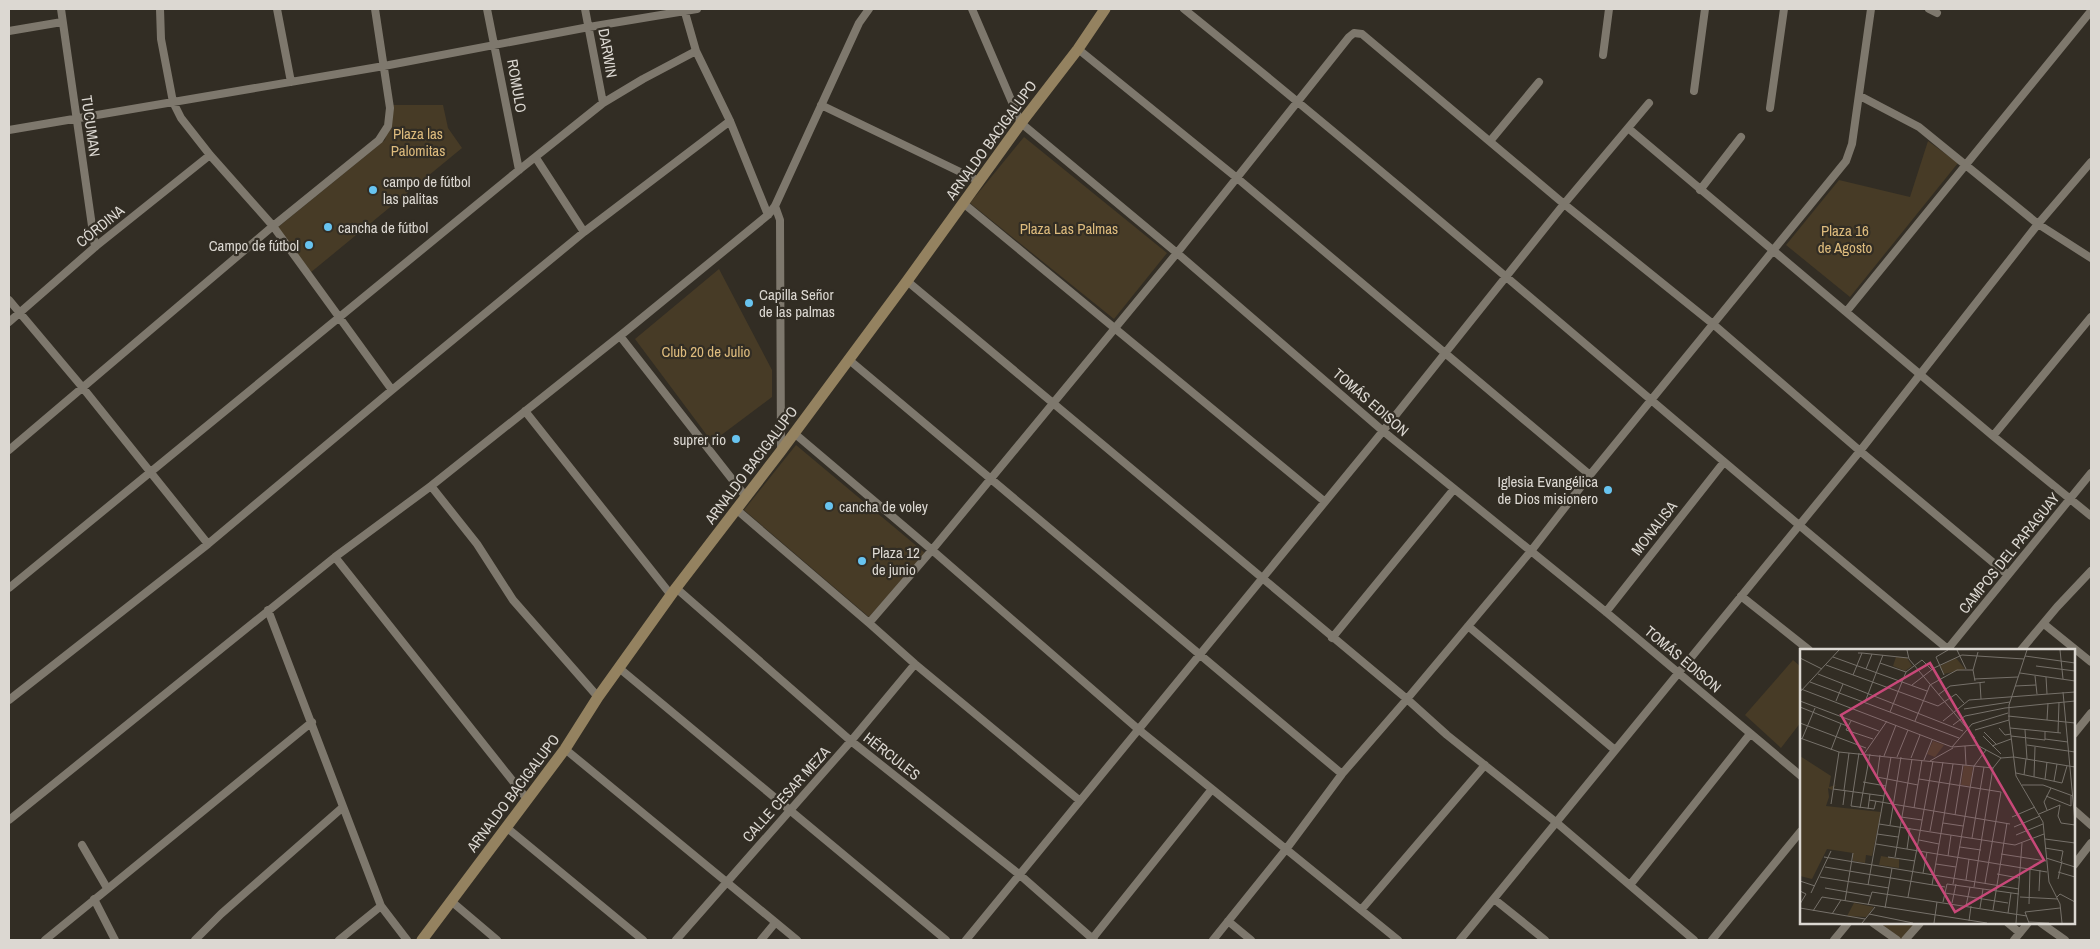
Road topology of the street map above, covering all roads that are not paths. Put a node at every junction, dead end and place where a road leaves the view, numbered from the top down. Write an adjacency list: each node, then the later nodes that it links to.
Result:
1 (61, 9): 20 (street, TUCUMAN)
2 (160, 9): 32 (street)
3 (277, 9): 28 (street)
4 (375, 9): 27 (street)
5 (487, 9): 23 (street, ROMULO)
6 (586, 9): 21 (street, DARWIN)
7 (697, 9): 17 (street)
8 (870, 9): 36 (street)
9 (972, 9): 40 (street, TOMÁS EDISON)
10 (1105, 9): 24 (street, ARNALDO BACIGALUPO)
11 (1184, 9): 33 (street)
12 (1609, 9): 26 (street)
13 (1705, 9): 30 (street)
14 (1784, 9): 37 (street)
15 (1871, 9): 31 (street)
16 (1929, 9): 19 (street)
17 (684, 10): 21 (street); 25 (street)
18 (2091, 11): 48 (street)
19 (1937, 13)
20 (62, 22): 22 (street); 38 (street, TUCUMAN)
21 (589, 27): 23 (street); 34 (street, DARWIN)
22 (9, 31)
23 (496, 45): 27 (street); 49 (street, ROMULO)
24 (1078, 49): 40 (street, ARNALDO BACIGALUPO); 50 (street)
25 (696, 50): 34 (street); 39 (street)
26 (1603, 54)
27 (384, 66): 28 (street); 58 (street)
28 (291, 82): 32 (street)
29 (1539, 82): 44 (street)
30 (1694, 91)
31 (1860, 96): 48 (street); 61 (street)
32 (173, 102): 38 (street); 45 (street)
33 (1298, 102): 44 (street); 50 (street); 64 (street)
34 (603, 103): 46 (street)
35 (1649, 103): 41 (street)
36 (821, 105): 51 (street); 55 (street)
37 (1770, 108)
38 (75, 119): 42 (street); 60 (street, TUCUMAN)
39 (730, 121): 56 (street); 59 (street)
40 (1021, 123): 51 (street, ARNALDO BACIGALUPO); 62 (street, TOMÁS EDISON)
41 (1628, 128): 52 (street); 54 (street)
42 (9, 130)
43 (1742, 137): 52 (street)
44 (1491, 140): 54 (street)
45 (210, 155): 58 (street); 60 (street, CÓRDINA)
46 (536, 158): 49 (street); 59 (street)
47 (2091, 162): 57 (street)
48 (1966, 164): 57 (street); 67 (street)
49 (518, 170): 70 (street)
50 (1237, 178): 62 (street); 75 (street)
51 (979, 181): 53 (street, ARNALDO BACIGALUPO)
52 (1700, 190): 61 (street)
53 (963, 203): 65 (street, ARNALDO BACIGALUPO); 73 (street)
54 (1564, 204): 64 (street); 72 (street)
55 (775, 206): 56 (street); 87 (street)
56 (768, 215): 74 (street)
57 (2038, 224): 63 (street); 77 (street)
58 (273, 226): 70 (street); 78 (street)
59 (584, 232): 79 (street)
60 (95, 247): 68 (street, CÓRDINA)
61 (1774, 250): 67 (street); 72 (street)
62 (1177, 253): 73 (street); 83 (street, TOMÁS EDISON)
63 (2091, 258)
64 (1506, 278): 75 (street); 80 (street)
65 (907, 281): 76 (street, ARNALDO BACIGALUPO); 81 (street)
66 (9, 300): 68 (street)
67 (1846, 312): 77 (street)
68 (19, 313): 71 (street, CÓRDINA); 78 (street)
69 (2091, 317): 85 (street)
70 (338, 318): 79 (street); 90 (street)
71 (9, 322)
72 (1714, 324): 80 (street); 88 (street)
73 (1114, 328): 81 (street); 98 (street)
74 (620, 336): 82 (street); 96 (street)
75 (1444, 353): 83 (street); 92 (street)
76 (848, 359): 84 (street, ARNALDO BACIGALUPO); 93 (street)
77 (1919, 374): 85 (street); 88 (street)
78 (82, 388): 86 (street); 90 (street)
79 (392, 390): 102 (street)
80 (1651, 402): 89 (street); 92 (street)
81 (1053, 403): 93 (street); 108 (street)
82 (525, 411): 94 (street); 110 (street, HÉRCULES)
83 (1382, 431): 95 (street, TOMÁS EDISON); 98 (street)
84 (794, 434): 87 (street, ARNALDO BACIGALUPO); 103 (street)
85 (1993, 436): 97 (street)
86 (9, 450)
87 (781, 451): 96 (street, ARNALDO BACIGALUPO)
88 (1860, 451): 101 (street); 107 (street)
89 (1724, 462): 101 (street); 113 (street, MONALISA)
90 (150, 472): 102 (street); 109 (street)
91 (2091, 473): 97 (street, CAMPOS DEL PARAGUAY)
92 (1590, 475): 104 (street)
93 (991, 478): 103 (street); 124 (street)
94 (431, 486): 105 (street); 129 (street)
95 (1454, 489): 104 (street, TOMÁS EDISON); 117 (street)
96 (746, 497): 99 (street, ARNALDO BACIGALUPO)
97 (2071, 498): 100 (street); 107 (street, CAMPOS DEL PARAGUAY)
98 (1324, 501): 108 (street)
99 (736, 510): 110 (street, ARNALDO BACIGALUPO); 114 (street)
100 (2091, 516)
101 (1799, 524): 111 (street); 119 (street)
102 (208, 544): 131 (street)
103 (932, 550): 114 (street); 134 (street)
104 (1532, 551): 113 (street, TOMÁS EDISON); 116 (street)
105 (335, 557): 112 (street); 144 (street)
106 (2091, 571): 115 (street)
107 (2008, 575): 120 (street, CAMPOS DEL PARAGUAY)
108 (1262, 579): 117 (street); 124 (street)
109 (9, 588)
110 (674, 591): 127 (street, ARNALDO BACIGALUPO); 137 (street, HÉRCULES)
111 (1741, 596): 118 (street); 128 (street)
112 (268, 610): 133 (street); 149 (street)
113 (1606, 612): 128 (street, TOMÁS EDISON)
114 (869, 623): 126 (street)
115 (2044, 624): 121 (street); 122 (street)
116 (1468, 626): 130 (street); 139 (street)
117 (1332, 638): 130 (street)
118 (1808, 649)
119 (1947, 649)
120 (1949, 649)
121 (2021, 649)
122 (2075, 649)
123 (2075, 649): 125 (street)
124 (1199, 654): 134 (street); 141 (street)
125 (2091, 662)
126 (915, 664): 137 (street, CALLE CESAR MEZA); 145 (street)
127 (619, 668): 129 (street, ARNALDO BACIGALUPO); 147 (street)
128 (1678, 673): 136 (street, TOMÁS EDISON); 139 (street)
129 (598, 697): 138 (street, ARNALDO BACIGALUPO)
130 (1407, 699): 140 (street); 141 (street)
131 (9, 700)
132 (2091, 713): 135 (street)
133 (312, 722): 146 (street); 161 (street)
134 (1138, 728): 143 (street); 145 (street)
135 (2075, 733)
136 (1750, 734): 142 (street, TOMÁS EDISON); 160 (street)
137 (851, 741): 147 (street, CALLE CESAR MEZA); 158 (street, HÉRCULES)
138 (565, 749): 144 (street, ARNALDO BACIGALUPO); 159 (street)
139 (1616, 750): 150 (street)
140 (1485, 765): 150 (street); 166 (street)
141 (1342, 774): 156 (street)
142 (1800, 775)
143 (1212, 789): 156 (street); 176 (street)
144 (527, 799): 152 (street, ARNALDO BACIGALUPO)
145 (1080, 800): 158 (street)
146 (343, 807): 165 (street); 179 (street)
147 (789, 810): 159 (street, CALLE CESAR MEZA); 188 (street)
148 (2075, 811): 151 (street)
149 (9, 820)
150 (1557, 823): 160 (street); 162 (street)
151 (2091, 825)
152 (506, 826): 164 (street, ARNALDO BACIGALUPO); 184 (street)
153 (1800, 832): 196 (street)
154 (2091, 843): 157 (street)
155 (82, 845): 161 (street)
156 (1287, 848): 166 (street); 167 (street)
157 (2075, 864)
158 (1020, 875): 176 (street, HÉRCULES); 189 (street)
159 (726, 882): 168 (street); 185 (street, CALLE CESAR MEZA)
160 (1630, 885): 195 (street)
161 (108, 888): 163 (street)
162 (1494, 898): 193 (street); 194 (street)
163 (94, 899): 177 (street); 178 (street)
164 (451, 901): 182 (street, ARNALDO BACIGALUPO); 183 (street)
165 (381, 906): 180 (street); 181 (street)
166 (1361, 910): 192 (street)
167 (1228, 921): 190 (street); 191 (street)
168 (775, 923): 186 (street); 187 (street)
169 (1847, 924): 197 (street)
170 (1874, 924): 198 (street)
171 (1919, 924): 199 (street)
172 (2009, 924): 175 (street)
173 (2027, 924): 175 (street)
174 (2042, 924): 201 (street)
175 (2020, 933): 200 (street)
176 (1093, 939)
177 (45, 940)
178 (115, 940)
179 (195, 940)
180 (339, 940)
181 (407, 940)
182 (422, 940)
183 (498, 940)
184 (643, 940)
185 (676, 940)
186 (761, 940)
187 (796, 940)
188 (946, 940)
189 (966, 940)
190 (1212, 940)
191 (1251, 940)
192 (1398, 940)
193 (1460, 940)
194 (1545, 940)
195 (1694, 940)
196 (1712, 940)
197 (1834, 940)
198 (1896, 940)
199 (1905, 940)
200 (2014, 940)
201 (2065, 940)

